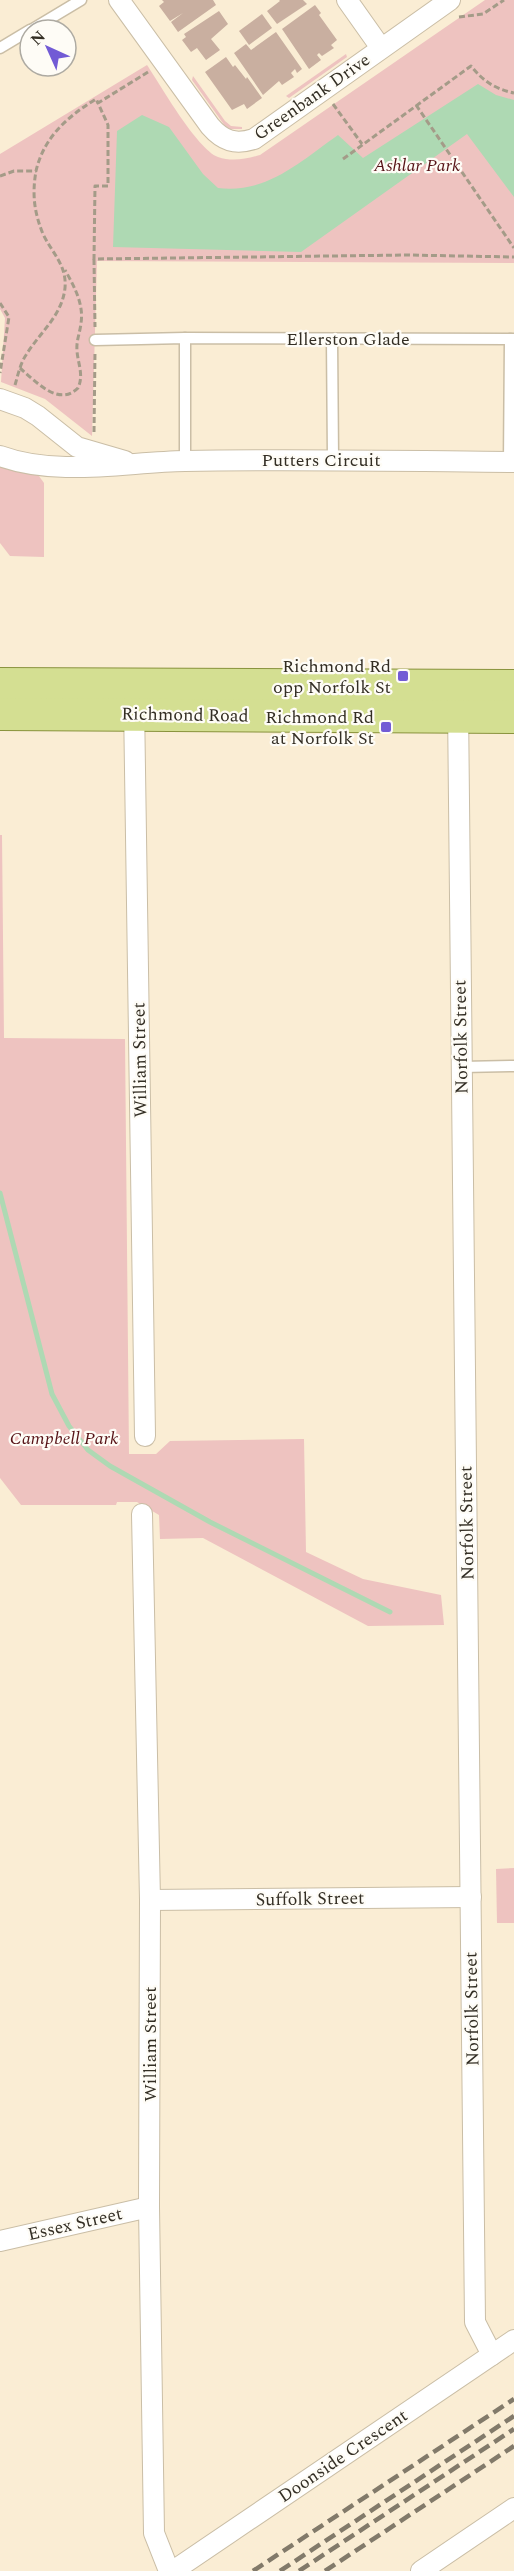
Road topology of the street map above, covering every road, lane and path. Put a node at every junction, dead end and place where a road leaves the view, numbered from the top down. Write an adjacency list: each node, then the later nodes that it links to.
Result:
1 (81, 0): 5 (lane)
2 (119, 0): 8 (street, Greenbank Drive)
3 (346, 0): 8 (street)
4 (450, 0): 8 (street, Greenbank Drive)
5 (50, 18)
6 (18, 37): 7 (lane)
7 (0, 48)
8 (381, 48)
9 (148, 71): 11 (path)
10 (514, 93): 13 (path)
11 (98, 103): 16 (path); 19 (path)
12 (333, 103): 14 (path)
13 (416, 105): 14 (path); 18 (path)
14 (362, 144): 15 (path)
15 (343, 159)
16 (36, 171): 17 (path); 20 (path)
17 (0, 176)
18 (514, 248)
19 (514, 257)
20 (64, 269): 26 (path); 26 (path)
21 (0, 303): 27 (path)
22 (185, 338): 23 (lane, Ellerston Glade); 25 (lane, Ellerston Glade); 31 (lane)
23 (332, 339): 24 (lane, Ellerston Glade); 30 (lane)
24 (512, 339): 33 (lane, Ellerston Glade)
25 (95, 340)
26 (20, 369): 28 (path)
27 (0, 373)
28 (7, 395): 32 (street, Putters Circuit)
29 (0, 456): 32 (street, Putters Circuit)
30 (333, 459): 31 (street, Putters Circuit); 33 (street, Putters Circuit)
31 (185, 461): 32 (street, Putters Circuit)
32 (128, 462)
33 (512, 462)
34 (0, 684): 36 (main road, Richmond Road)
35 (514, 686): 37 (main road, Richmond Road)
36 (134, 699): 37 (main road, Richmond Road); 38 (main road, Richmond Road); 42 (street, William Street)
37 (458, 701): 39 (main road, Richmond Road); 41 (street, Norfolk Street)
38 (0, 714)
39 (514, 717)
40 (514, 1066): 41 (lane)
41 (462, 1067): 44 (street, Norfolk Street)
42 (145, 1436)
43 (142, 1514): 45 (street, William Street)
44 (471, 1897): 45 (street, Suffolk Street); 49 (street, Norfolk Street)
45 (150, 1900): 46 (street, William Street)
46 (149, 2207): 47 (street, Essex Street); 51 (street, William Street)
47 (0, 2241)
48 (514, 2340): 49 (street, Doonside Crescent)
49 (492, 2355): 51 (street, Doonside Crescent)
50 (514, 2508): 52 (street)
51 (171, 2571)
52 (422, 2571)

